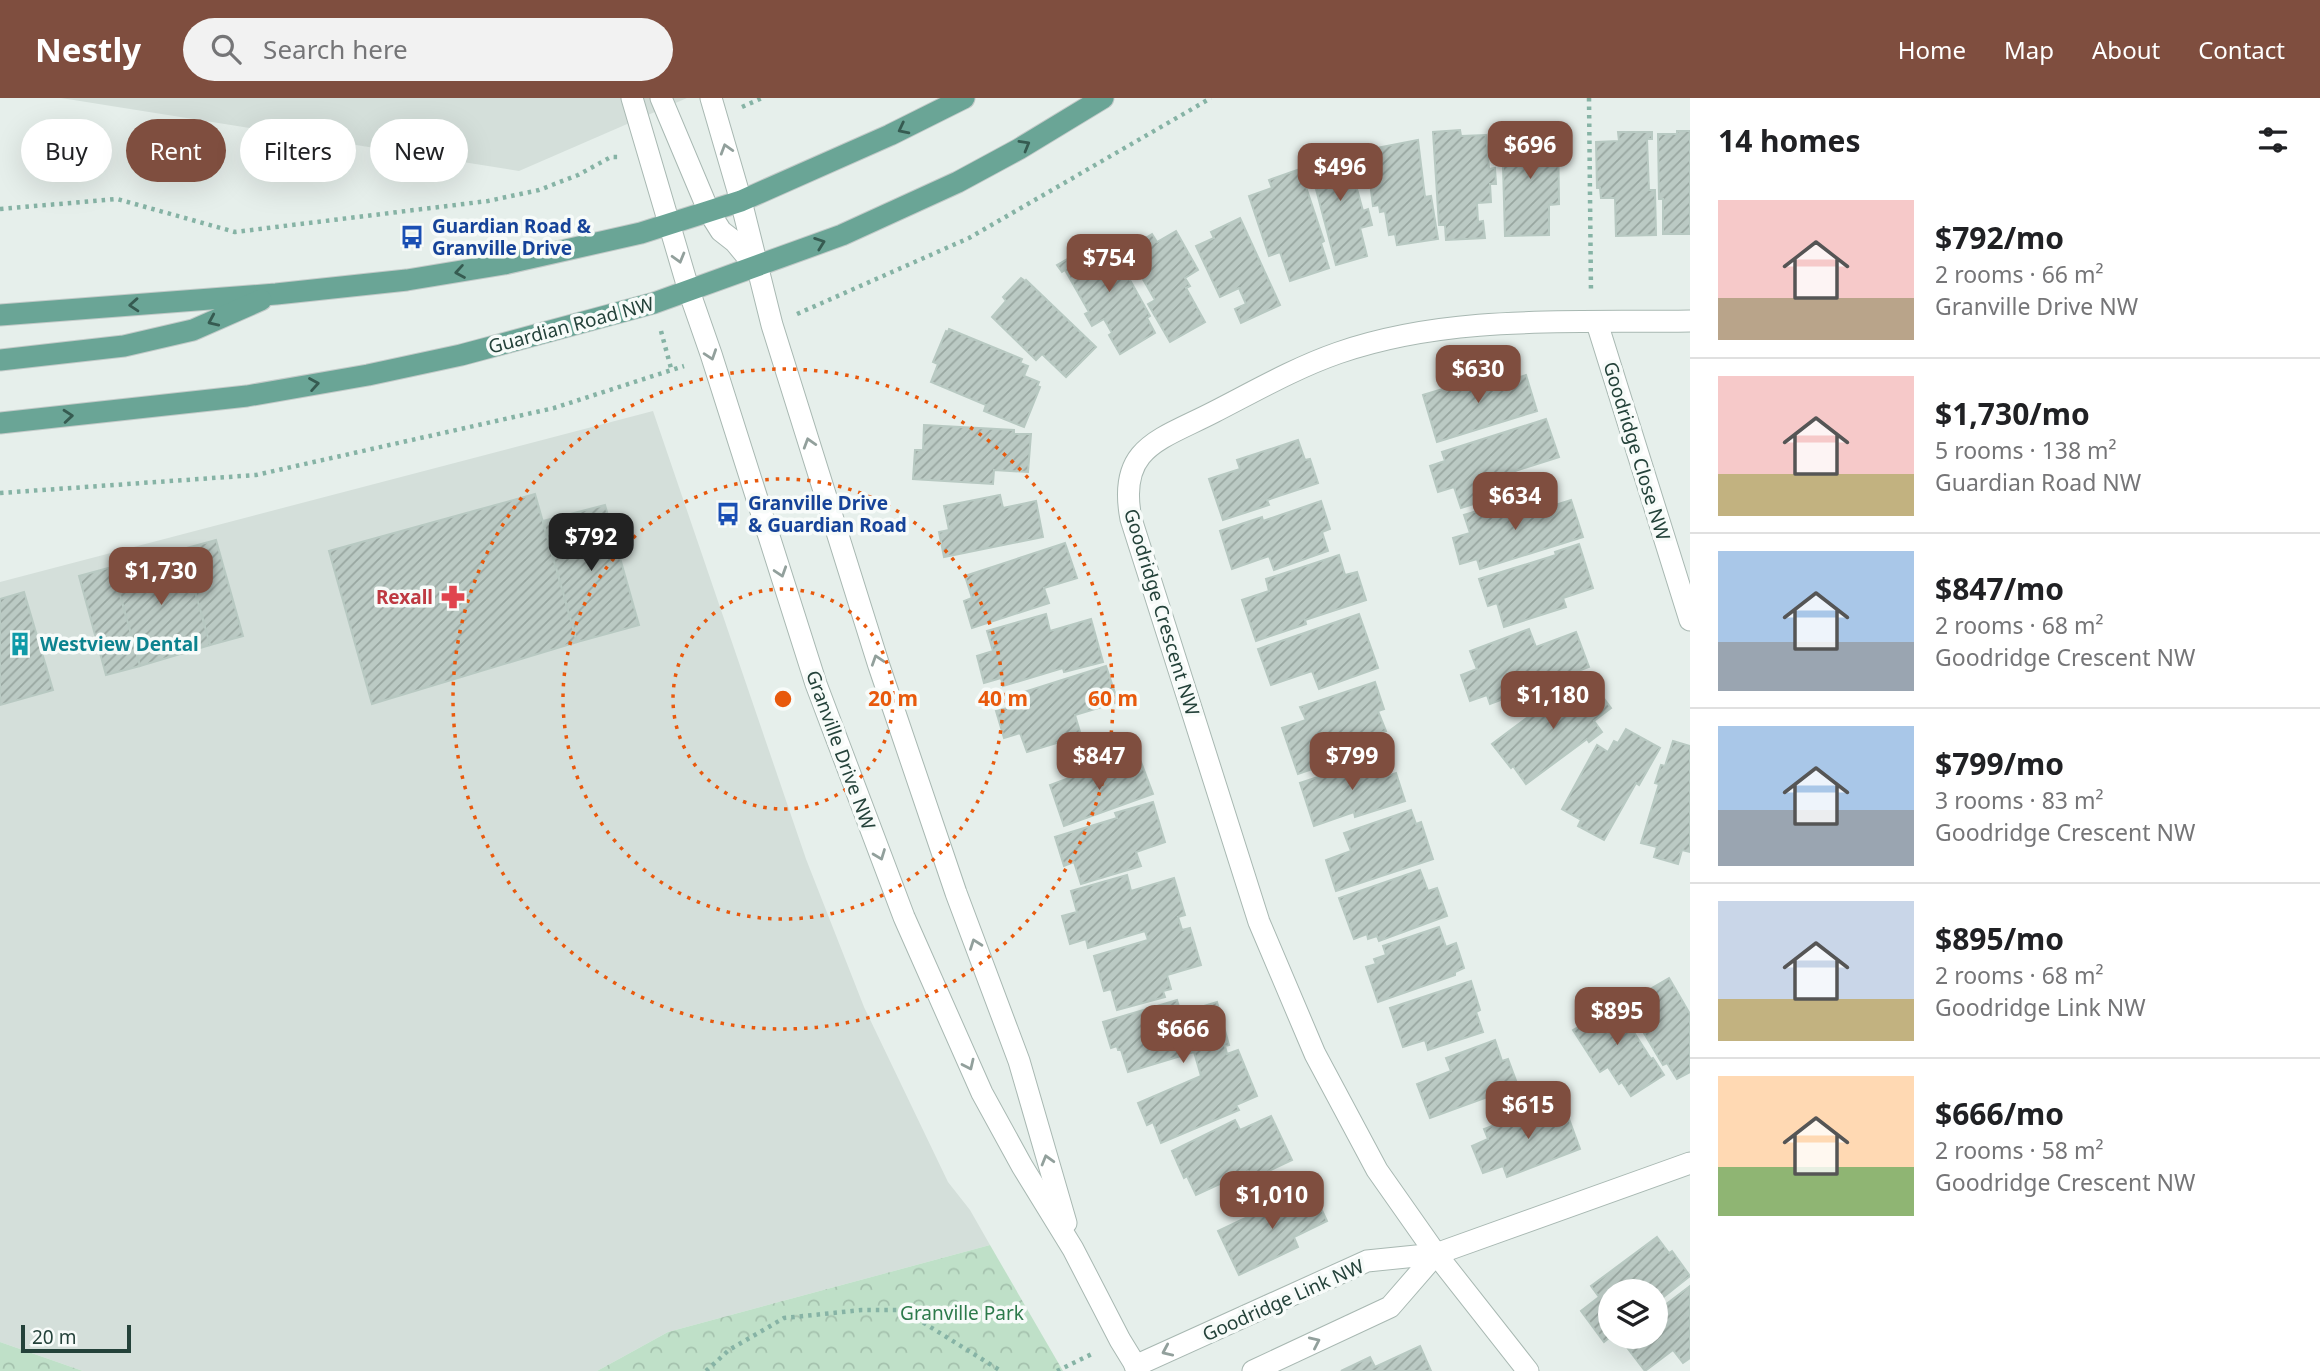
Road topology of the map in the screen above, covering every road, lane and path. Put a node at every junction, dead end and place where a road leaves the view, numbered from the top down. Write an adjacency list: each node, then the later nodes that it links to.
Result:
1 (632, 98): 10 (street, Granville Drive NW)
2 (661, 98): 13 (street)
3 (711, 98): 9 (street, Granville Drive NW)
4 (762, 98): 9 (path)
5 (964, 98): 11 (main road, one-way to 11)
6 (1103, 98): 15 (main road, Guardian Road NW, one-way to 6)
7 (1211, 98): 21 (path)
8 (1589, 98): 20 (path)
9 (716, 119): 11 (street, Granville Drive NW, one-way to 9)
10 (648, 149): 12 (path); 14 (street, Granville Drive NW)
11 (741, 201): 13 (main road); 15 (street, Granville Drive NW)
12 (0, 209)
13 (709, 212): 14 (main road); 15 (street)
14 (670, 225): 16 (street, Granville Drive NW, one-way to 16); 17 (main road, one-way to 17)
15 (756, 266): 16 (main road, Guardian Road NW); 21 (street, Granville Drive NW)
16 (689, 290): 22 (street, Granville Drive NW); 24 (main road, Guardian Road NW, one-way to 16)
17 (276, 294): 18 (main road, one-way to 18); 23 (main road, one-way to 23)
18 (0, 315)
19 (1690, 321): 20 (street, Goodridge Crescent NW)
20 (1597, 323): 26 (street, Goodridge Close NW); 29 (street, Goodridge Crescent NW)
21 (772, 324): 28 (street, Granville Drive NW, one-way to 21)
22 (711, 354): 25 (path); 28 (street, Granville Drive NW, one-way to 28)
23 (0, 360)
24 (0, 423)
25 (0, 493)
26 (1690, 620)
27 (1690, 1163): 29 (street, Goodridge Link NW)
28 (1073, 1249): 30 (street, Granville Drive NW)
29 (1436, 1254): 31 (street, Goodridge Link NW, one-way to 31); 35 (street, Goodridge Link NW, one-way to 29); 36 (street, Goodridge Crescent NW)
30 (1120, 1340): 31 (street, Granville Drive NW); 34 (path)
31 (1137, 1368)
32 (706, 1371): 33 (path)
33 (1002, 1371)
34 (1057, 1371)
35 (1253, 1371)
36 (1528, 1371)

